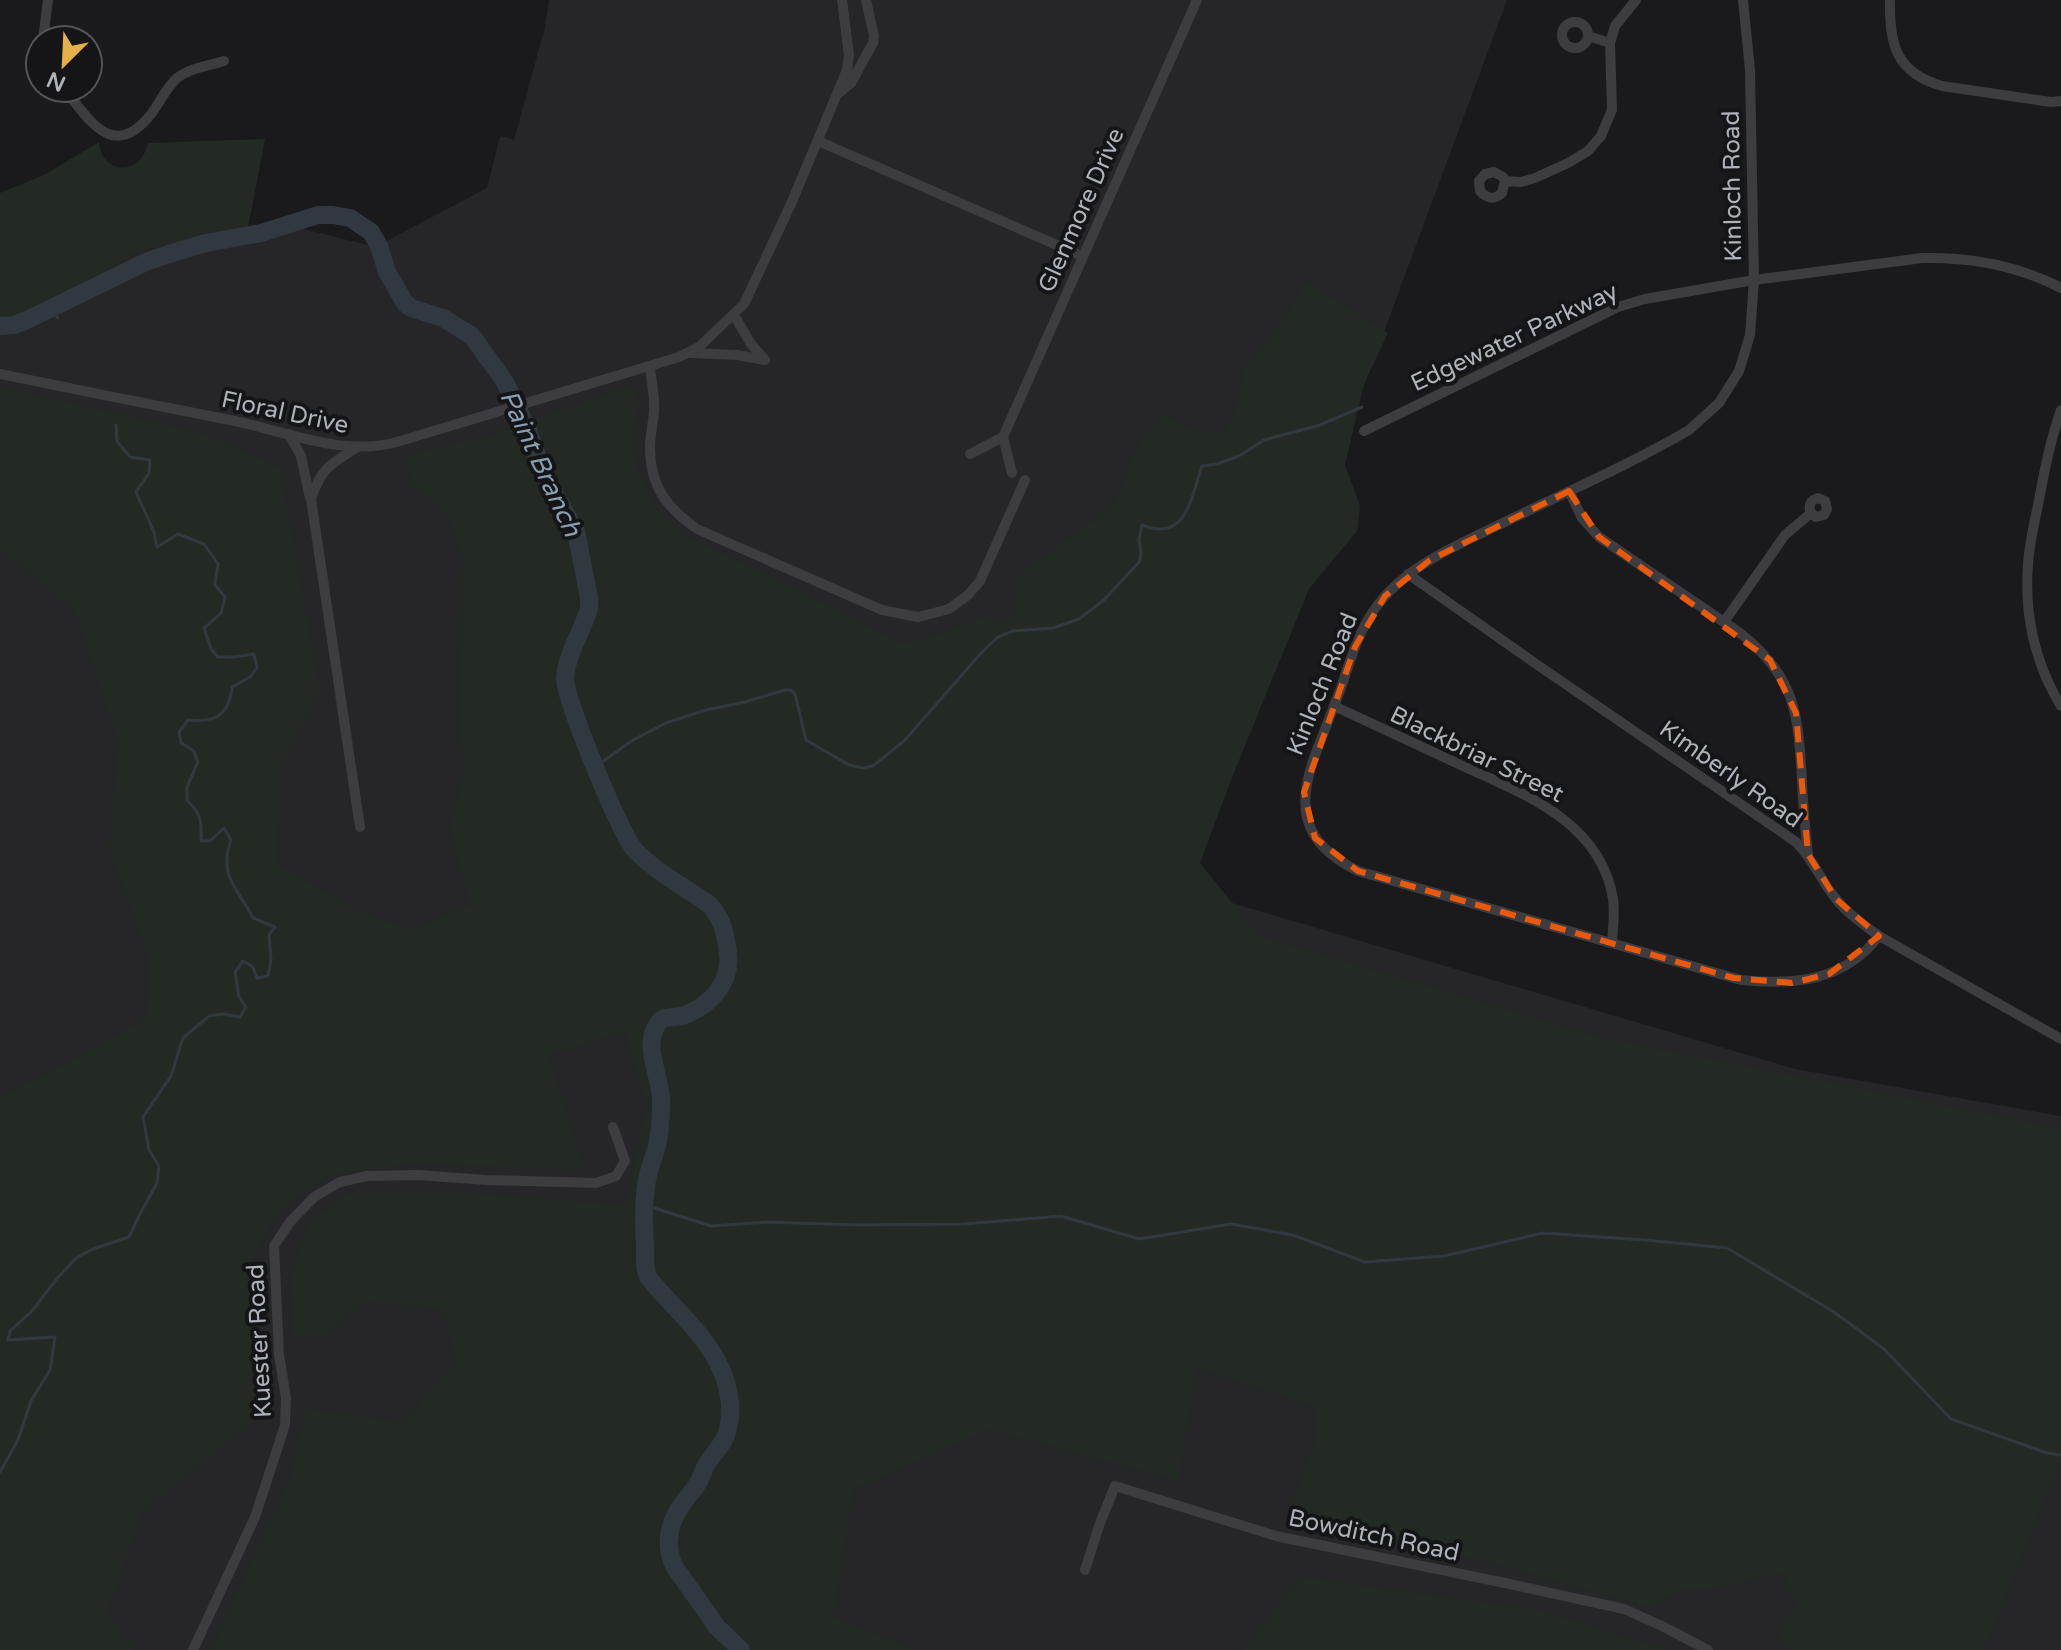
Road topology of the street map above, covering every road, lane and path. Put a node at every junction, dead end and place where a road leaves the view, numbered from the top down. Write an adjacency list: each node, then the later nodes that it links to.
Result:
1 (48, 0): 8 (street)
2 (842, 0): 12 (street, Floral Drive)
3 (866, 0): 12 (street, Floral Drive)
4 (1197, 0): 17 (street, Glenmore Drive)
5 (1636, 0): 10 (street)
6 (1743, 0): 18 (street, Kinloch Road)
7 (1890, 0): 13 (street)
8 (45, 24)
9 (1588, 36): 10 (street)
10 (1610, 43): 16 (street)
11 (224, 61): 14 (street)
12 (838, 94): 15 (street, Floral Drive)
13 (2061, 101)
14 (76, 104)
15 (818, 141): 17 (street); 20 (street, Floral Drive)
16 (1505, 181)
17 (1082, 256): 27 (street, Glenmore Drive)
18 (1754, 280): 19 (street, Edgewater Parkway); 25 (street, Edgewater Parkway); 32 (street, Kinloch Road)
19 (2061, 288)
20 (734, 315): 21 (street, Floral Drive); 21 (street)
21 (688, 353): 22 (street, Floral Drive)
22 (650, 367): 28 (street, Floral Drive); 31 (street)
23 (0, 374): 26 (street, Floral Drive)
24 (2061, 410): 38 (street)
25 (1364, 431)
26 (289, 434): 28 (street, Floral Drive); 33 (street)
27 (1003, 437): 29 (street); 30 (street)
28 (356, 448): 33 (street)
29 (970, 454)
30 (1012, 473)
31 (1025, 480)
32 (1569, 491): 35 (street, Kinloch Road); 36 (street)
33 (311, 499): 39 (street)
34 (1811, 513): 36 (street)
35 (1408, 574): 37 (street, Kinloch Road); 40 (street, Kimberly Road)
36 (1724, 622): 40 (street)
37 (1334, 706): 42 (street, Blackbriar Street); 42 (street, Kinloch Road)
38 (2061, 706)
39 (360, 827)
40 (1808, 854): 41 (street, Kimberly Road)
41 (1879, 936): 42 (street, Kinloch Road); 43 (street, Kimberly Road)
42 (1612, 942)
43 (2061, 1039)
44 (613, 1127): 46 (street, Kuester Road)
45 (1085, 1570): 47 (street, Bowditch Road)
46 (193, 1650)
47 (1708, 1650)

